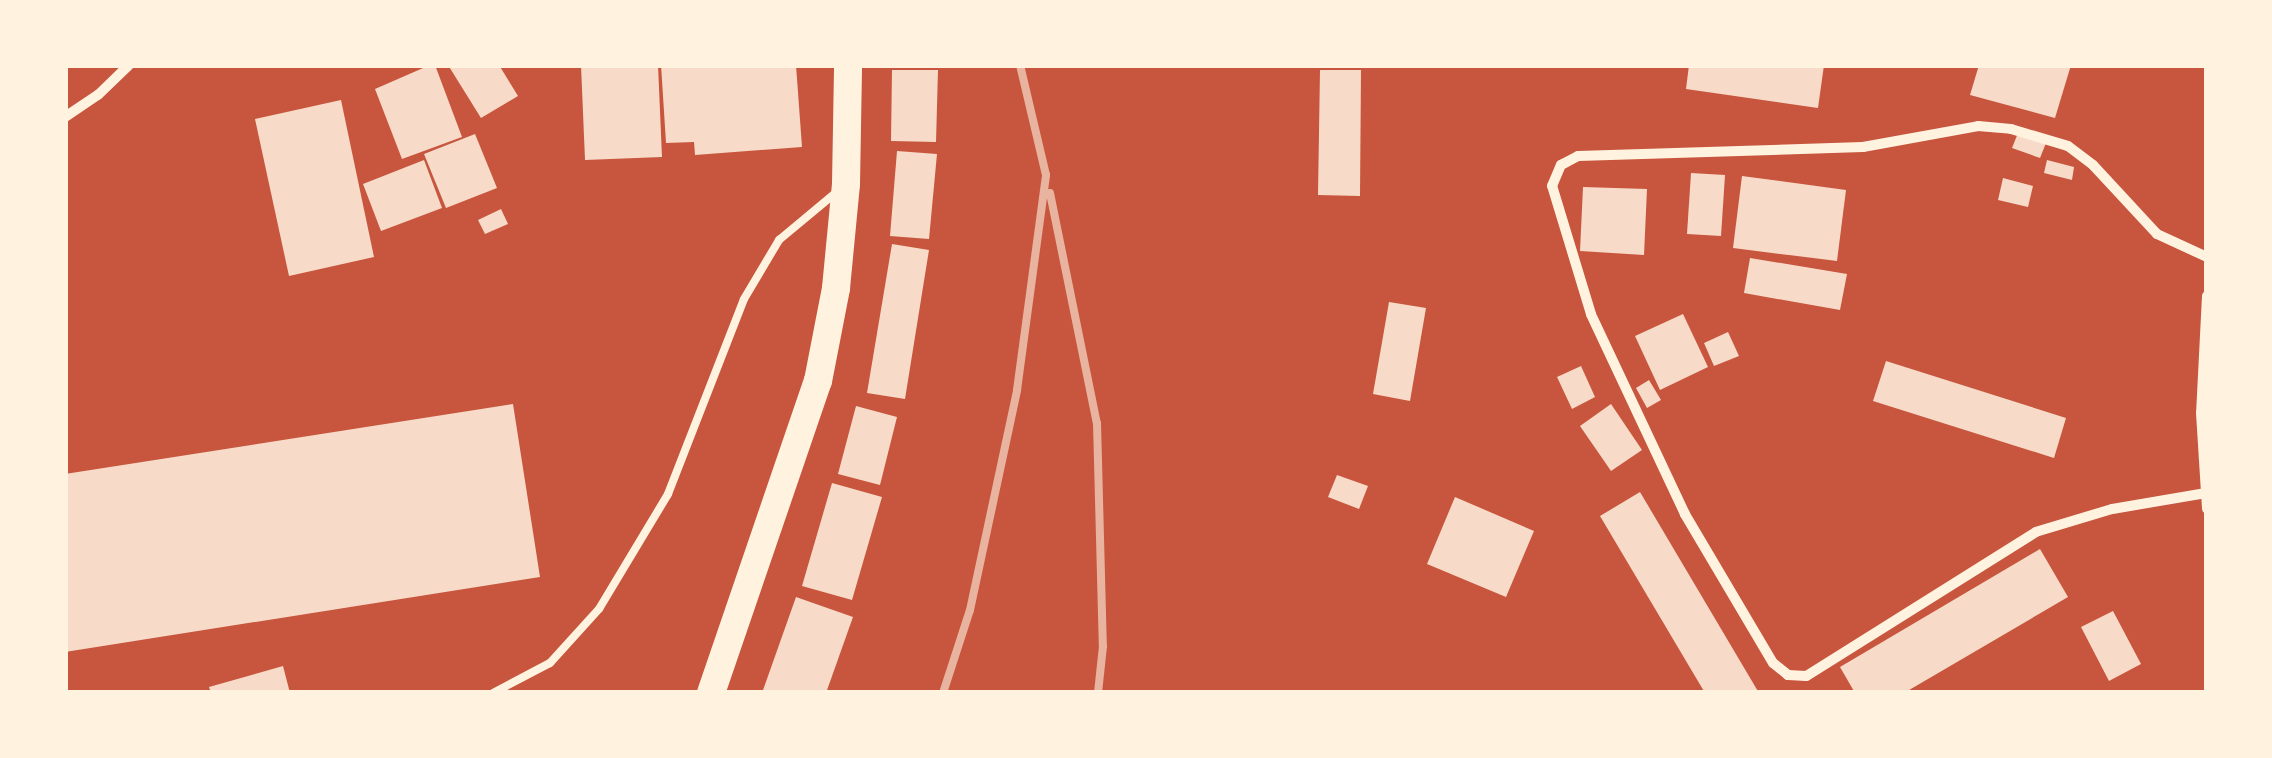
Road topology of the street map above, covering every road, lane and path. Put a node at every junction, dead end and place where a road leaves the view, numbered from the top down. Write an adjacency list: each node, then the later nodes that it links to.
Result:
1 (130, 65): 3 (street)
2 (848, 65): 4 (highway)
3 (65, 117)
4 (846, 184): 9 (lane); 10 (highway)
5 (2207, 257): 7 (street)
6 (2207, 296): 7 (street)
7 (2206, 493): 8 (street)
8 (2207, 509)
9 (493, 693)
10 (711, 693)

